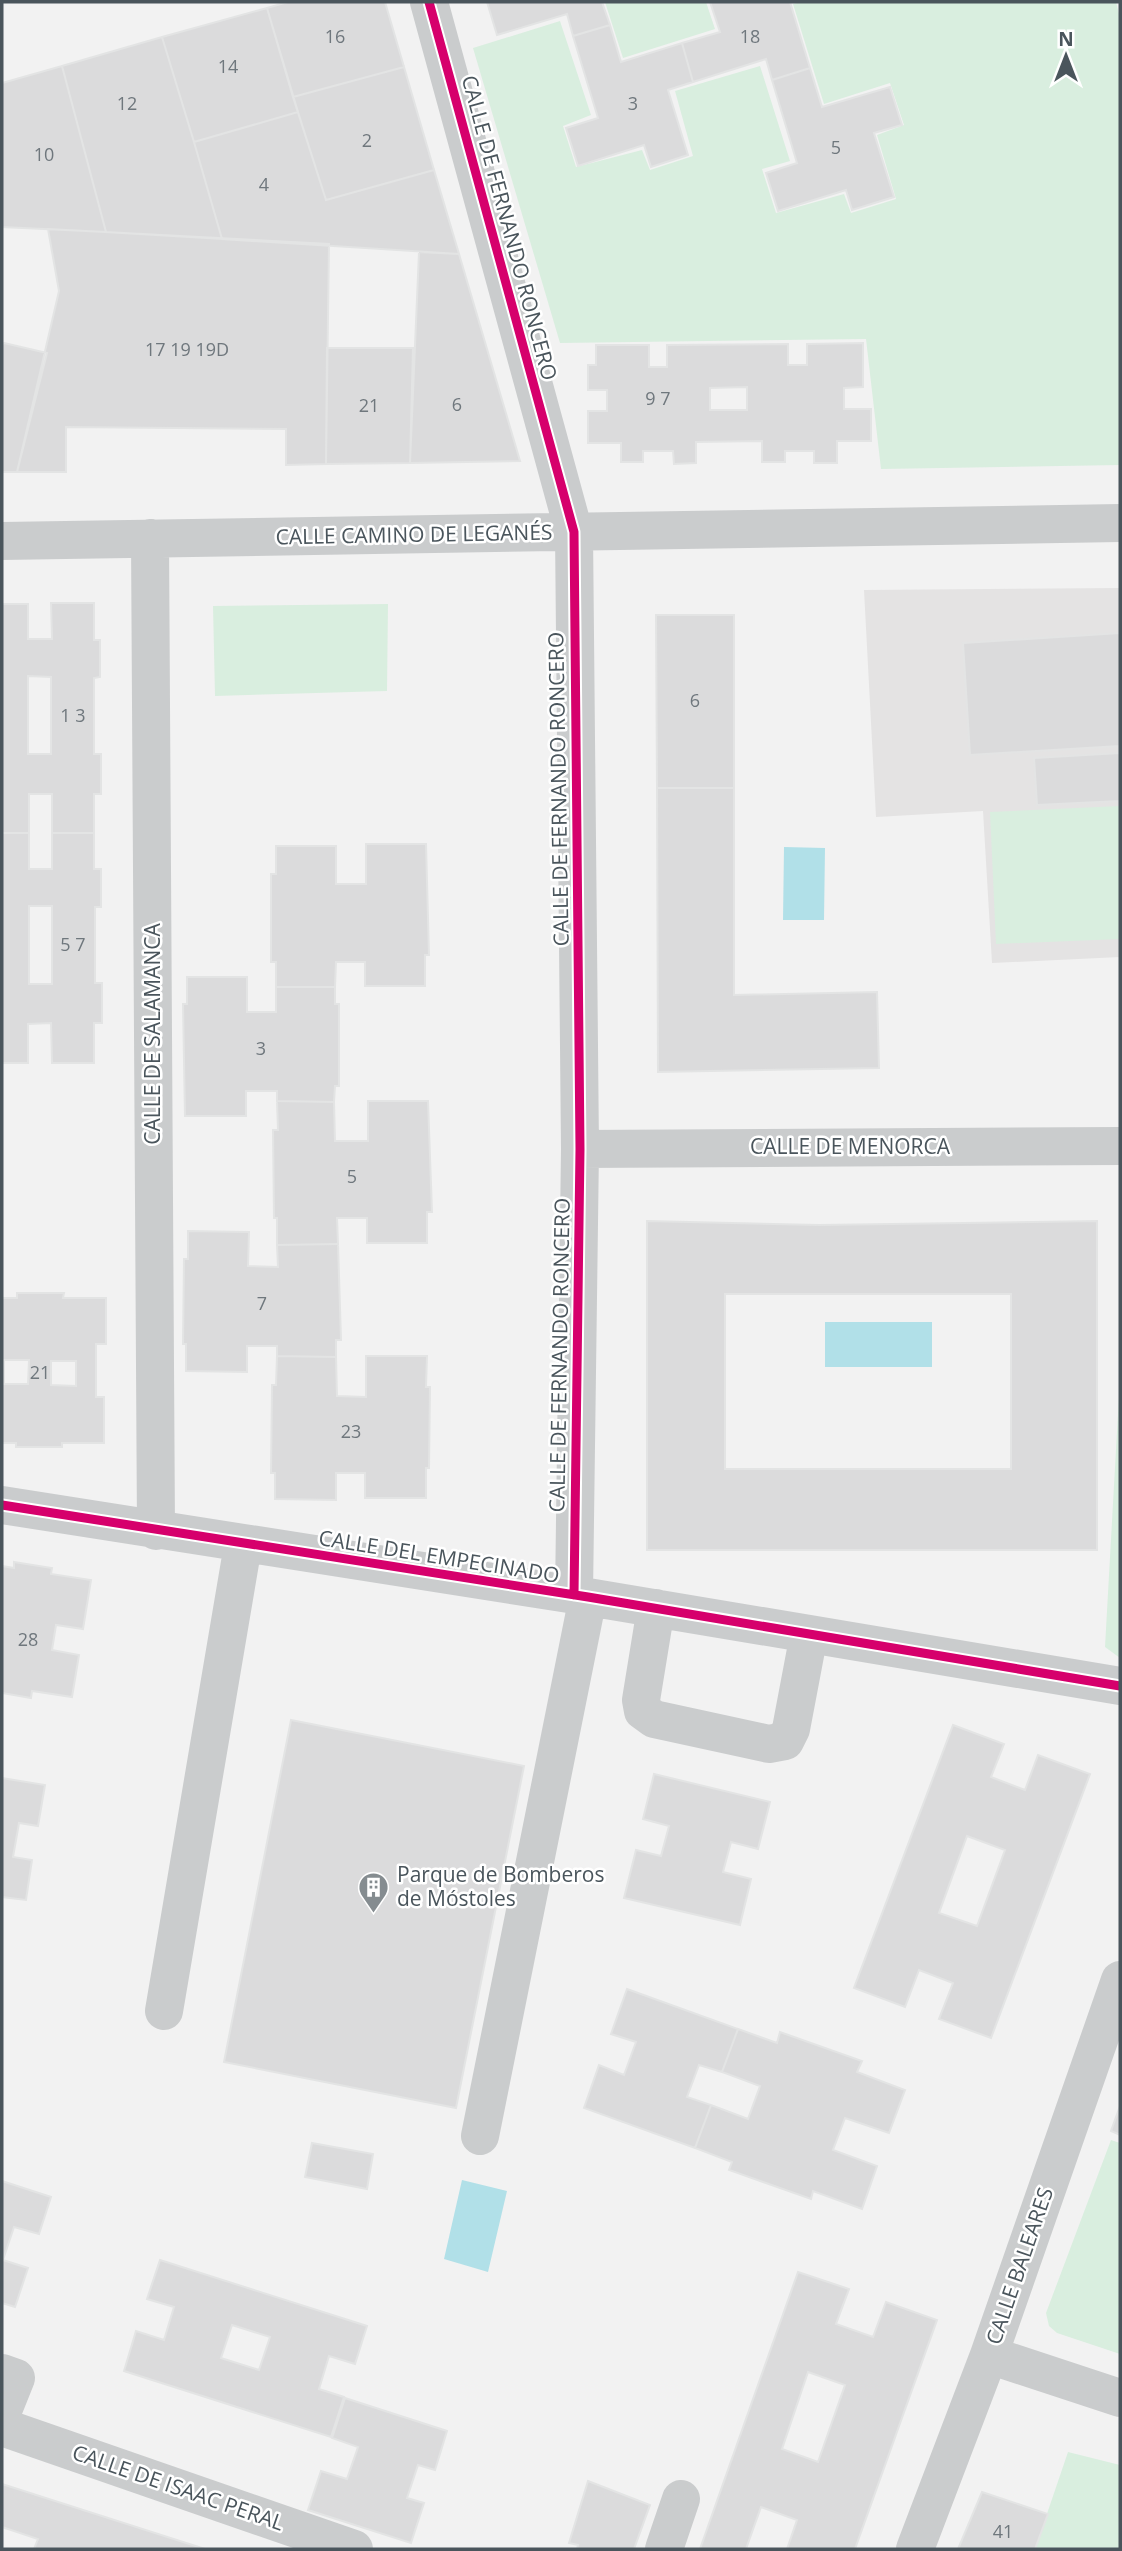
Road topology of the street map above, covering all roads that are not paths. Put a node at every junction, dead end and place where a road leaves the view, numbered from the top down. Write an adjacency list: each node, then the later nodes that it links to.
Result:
1 (429, 2): 3 (street, CALLE DE FERNANDO RONCERO)
2 (1120, 523): 3 (street, CALLE CAMINO DE LEGANÉS)
3 (574, 532): 4 (street, CALLE CAMINO DE LEGANÉS); 7 (street, CALLE DE FERNANDO RONCERO)
4 (150, 538): 5 (street, CALLE CAMINO DE LEGANÉS); 9 (street, CALLE DE SALAMANCA)
5 (2, 541)
6 (1120, 1146): 7 (street, CALLE DE MENORCA)
7 (580, 1149): 11 (street, CALLE DE FERNANDO RONCERO)
8 (2, 1506): 9 (street, CALLE DEL EMPECINADO)
9 (156, 1531): 10 (street, CALLE DEL EMPECINADO)
10 (243, 1545): 11 (street, CALLE DEL EMPECINADO); 16 (street)
11 (581, 1596): 12 (street, CALLE DEL EMPECINADO); 17 (street, CALLE DE FERNANDO RONCERO)
12 (656, 1608): 13 (street, CALLE DEL EMPECINADO); 13 (street)
13 (809, 1634): 14 (street, CALLE DEL EMPECINADO)
14 (1120, 1686)
15 (1120, 1980): 18 (street, CALLE BALEARES)
16 (164, 2011)
17 (480, 2136)
18 (989, 2355): 20 (street); 26 (street, CALLE BALEARES)
19 (2, 2373): 21 (street)
20 (1120, 2398)
21 (2, 2413)
22 (2, 2427): 24 (street, CALLE DE ISAAC PERAL)
23 (681, 2499): 25 (street)
24 (354, 2549)
25 (664, 2549)
26 (915, 2549)

